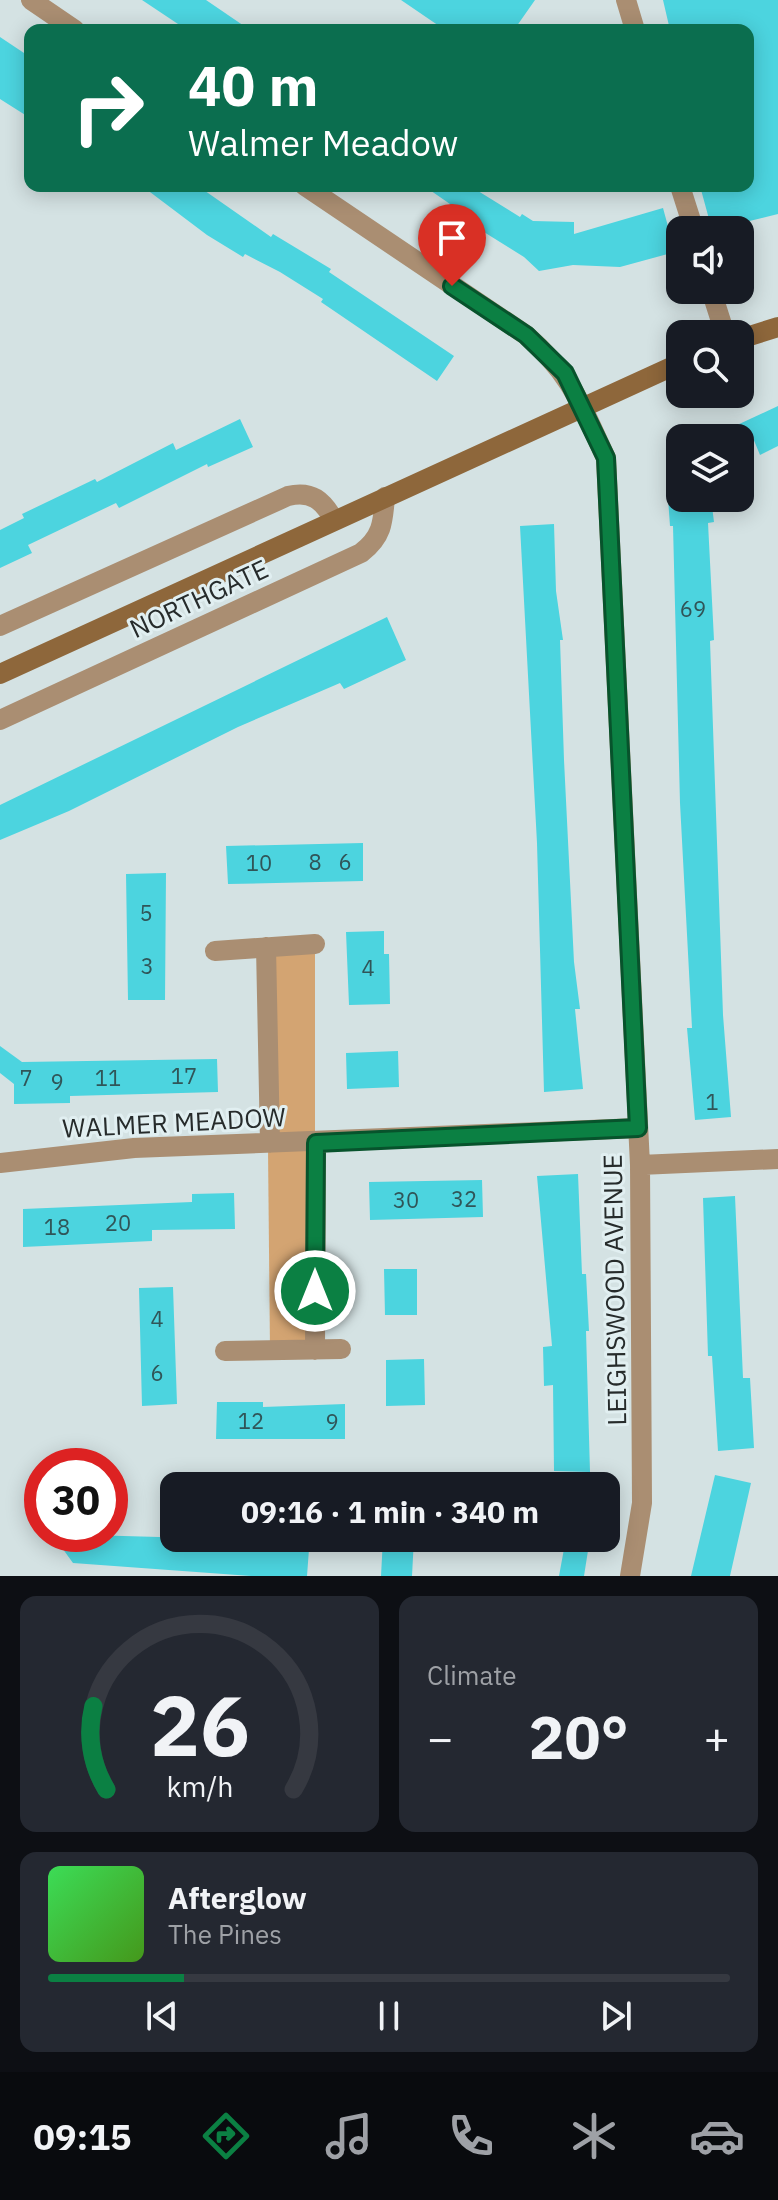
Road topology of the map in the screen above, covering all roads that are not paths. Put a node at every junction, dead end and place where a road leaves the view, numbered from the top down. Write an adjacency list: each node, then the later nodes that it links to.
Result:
1 (31, 0): 3 (street)
2 (626, 0): 4 (street)
3 (66, 24)
4 (633, 24)
5 (314, 192): 11 (street, LEIGHSWOOD AVENUE)
6 (682, 192): 7 (street)
7 (690, 216)
8 (778, 327): 9 (main road)
9 (754, 335)
10 (666, 369): 11 (main road, NORTHGATE)
11 (582, 407): 12 (main road, NORTHGATE); 20 (street, LEIGHSWOOD AVENUE)
12 (385, 497): 13 (main road, NORTHGATE); 16 (street, NORTHGATE)
13 (334, 520): 14 (street); 15 (main road, NORTHGATE)
14 (0, 626)
15 (0, 674)
16 (0, 720)
17 (315, 944): 18 (street)
18 (266, 947): 19 (street); 21 (street)
19 (215, 951)
20 (638, 1128): 22 (street, WALMER MEADOW); 25 (street, LEIGHSWOOD AVENUE)
21 (270, 1143): 22 (street, WALMER MEADOW); 24 (street, WALMER MEADOW)
22 (316, 1143): 27 (street)
23 (778, 1159): 25 (street)
24 (0, 1162)
25 (640, 1165): 29 (street, LEIGHSWOOD AVENUE)
26 (341, 1349): 27 (street)
27 (315, 1350): 28 (street)
28 (225, 1351)
29 (630, 1576)

